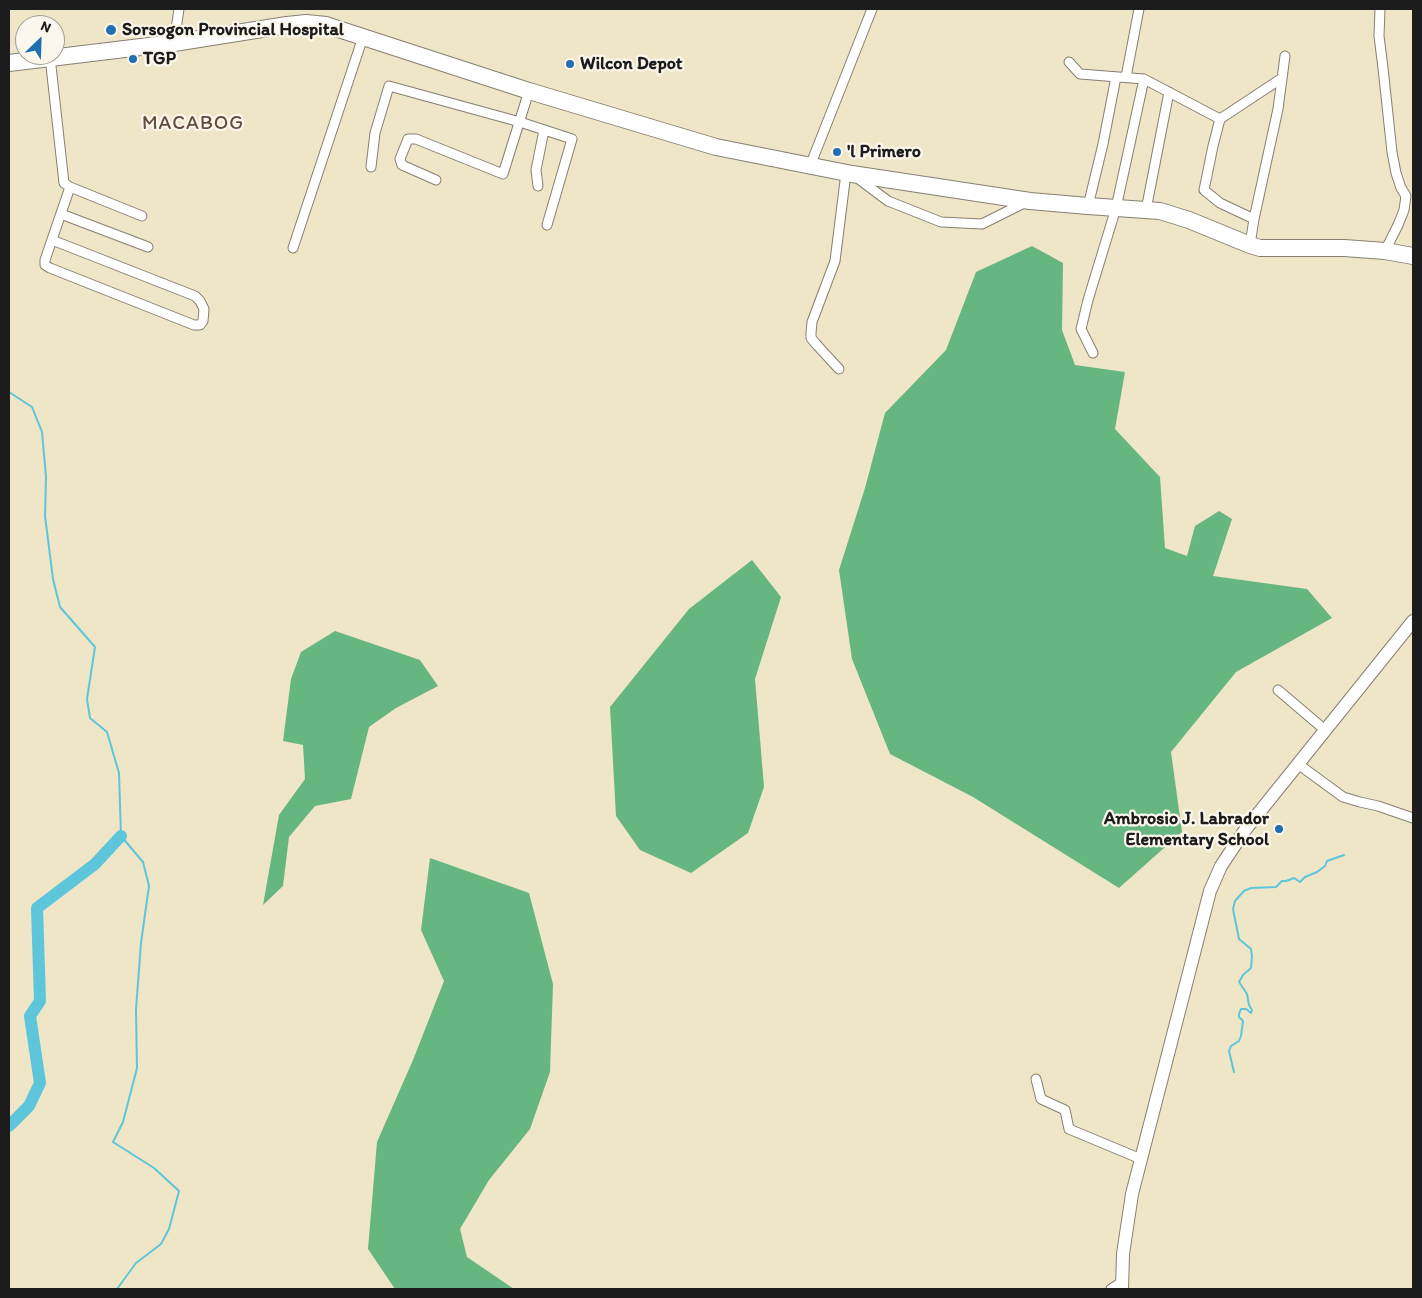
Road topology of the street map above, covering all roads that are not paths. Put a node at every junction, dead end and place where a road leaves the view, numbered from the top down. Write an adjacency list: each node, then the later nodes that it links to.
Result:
1 (178, 9): 6 (street)
2 (872, 9): 20 (street)
3 (1139, 9): 11 (street)
4 (1380, 9): 37 (street)
5 (363, 37): 6 (highway); 14 (highway); 36 (street)
6 (174, 43): 7 (highway)
7 (65, 55)
8 (1285, 56): 12 (street)
9 (1069, 62): 11 (street)
10 (51, 65): 24 (street)
11 (1121, 77): 13 (street); 26 (street)
12 (1282, 78): 16 (street); 31 (street)
13 (1144, 79): 15 (street); 27 (street)
14 (529, 91): 17 (street); 20 (highway)
15 (1169, 92): 16 (street); 28 (street)
16 (1220, 119): 31 (street)
17 (520, 122): 18 (street); 19 (street); 22 (street)
18 (544, 130): 23 (street); 32 (street)
19 (371, 166)
20 (810, 166): 21 (highway)
21 (849, 174): 25 (highway); 25 (street); 40 (street)
22 (436, 180)
23 (538, 186)
24 (70, 187): 29 (street); 30 (street)
25 (1030, 200): 26 (highway)
26 (1088, 206): 27 (highway)
27 (1116, 208): 28 (highway); 39 (street)
28 (1146, 210): 34 (highway)
29 (61, 214): 33 (street); 35 (street)
30 (142, 216)
31 (1254, 219): 34 (street)
32 (548, 225)
33 (52, 240): 33 (street)
34 (1250, 245): 37 (highway)
35 (148, 247)
36 (293, 248)
37 (1385, 251): 38 (highway)
38 (1413, 256)
39 (1093, 353)
40 (839, 369)
41 (1413, 621): 43 (street)
42 (1278, 690): 43 (street)
43 (1325, 730): 44 (street)
44 (1298, 764): 45 (street); 47 (street)
45 (1413, 818)
46 (1036, 1079): 47 (street)
47 (1141, 1159): 48 (street)
48 (1118, 1287)

